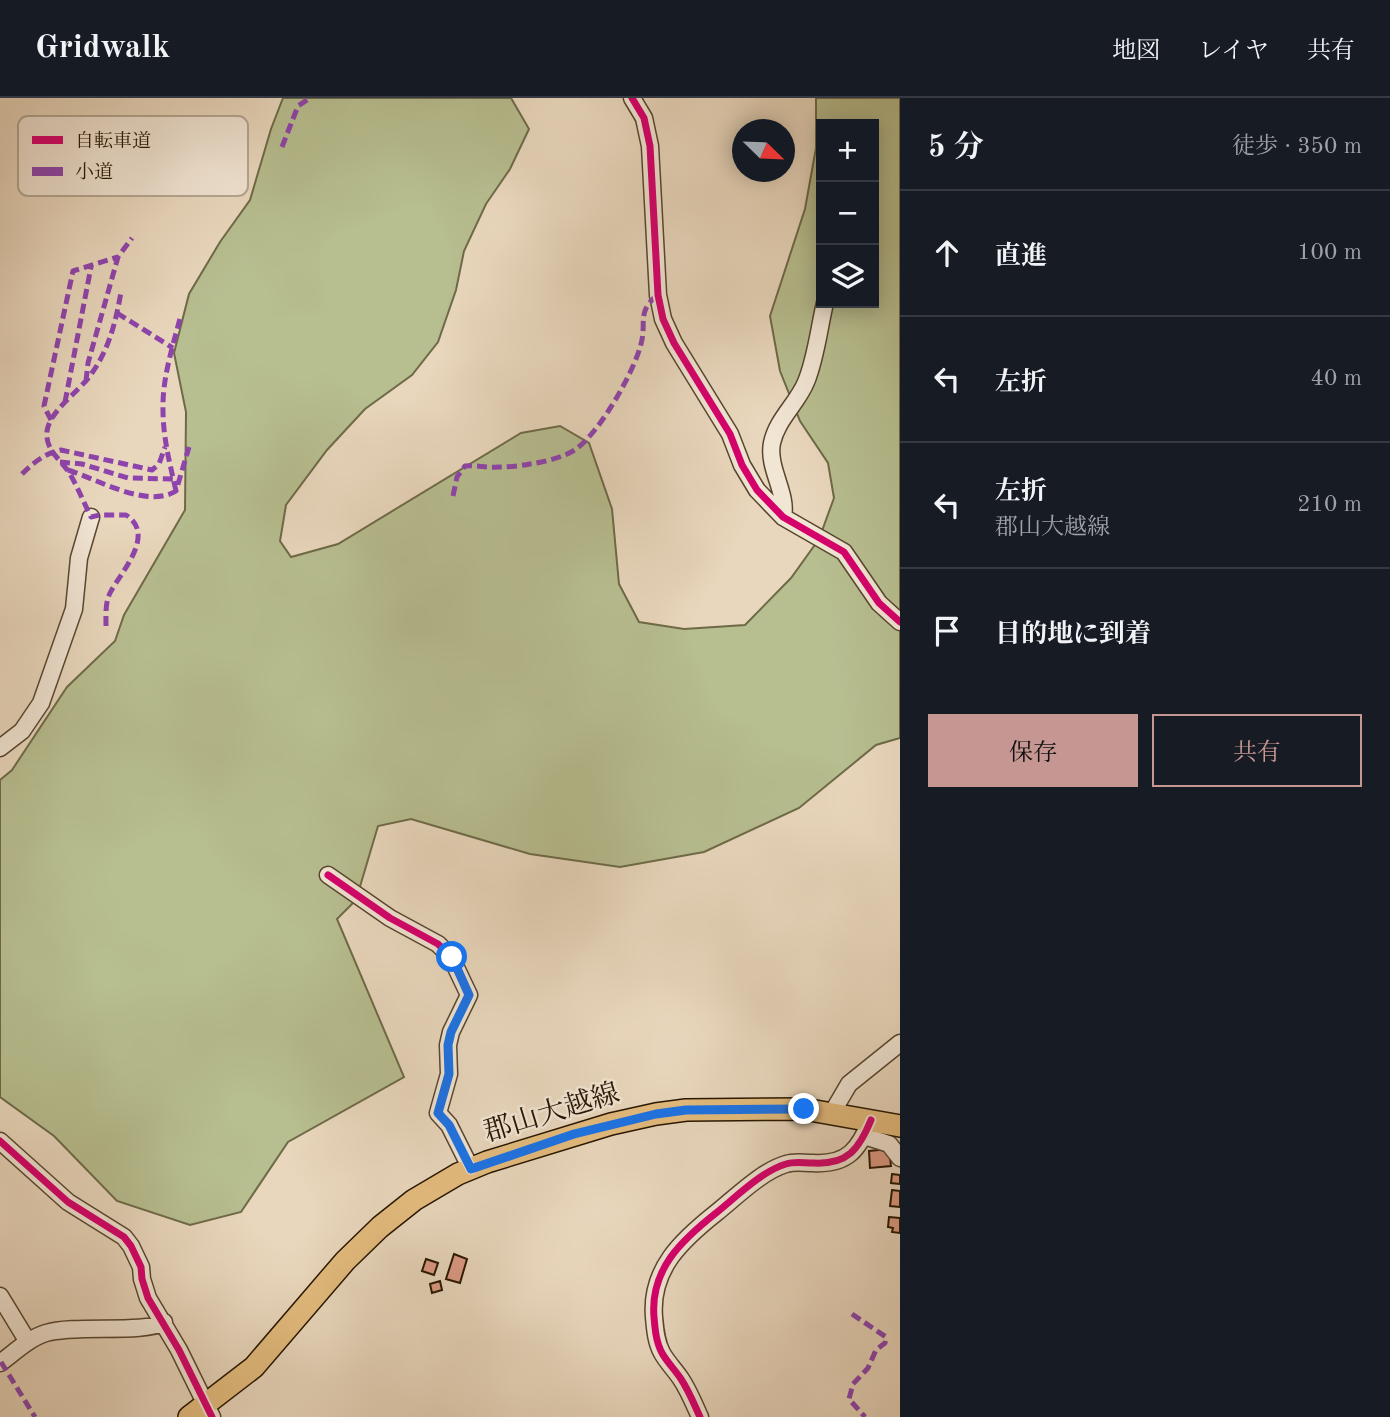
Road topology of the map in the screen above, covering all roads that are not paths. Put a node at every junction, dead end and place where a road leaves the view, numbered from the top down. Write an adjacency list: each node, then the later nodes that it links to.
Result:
1 (632, 98): 4 (street)
2 (824, 308): 4 (street)
3 (91, 517): 6 (street)
4 (783, 517): 5 (street)
5 (900, 622)
6 (0, 748)
7 (328, 874): 14 (street)
8 (900, 1043): 9 (street)
9 (832, 1113): 11 (main road, 郡山大越線); 14 (main road, 郡山大越線)
10 (900, 1126): 11 (main road, 郡山大越線)
11 (868, 1128): 13 (street); 20 (street)
12 (0, 1141): 16 (street)
13 (900, 1158)
14 (471, 1169): 19 (main road, 郡山大越線)
15 (0, 1296): 17 (street)
16 (164, 1322): 17 (street); 19 (street)
17 (28, 1342): 18 (street)
18 (0, 1363)
19 (203, 1413)
20 (700, 1417)

